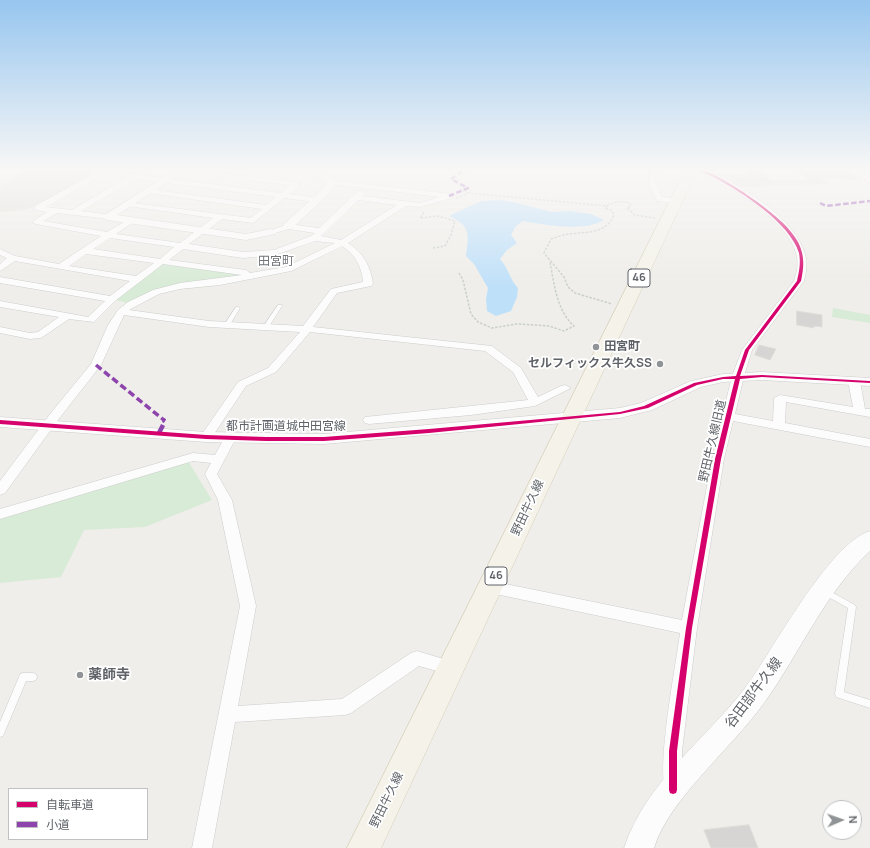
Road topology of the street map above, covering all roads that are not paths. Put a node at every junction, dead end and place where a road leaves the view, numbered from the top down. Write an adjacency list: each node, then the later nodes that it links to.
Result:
1 (39, 208): 12 (street)
2 (82, 208): 13 (street)
3 (122, 208): 15 (street)
4 (156, 208): 14 (street)
5 (265, 208): 6 (street)
6 (268, 208): 14 (street)
7 (308, 208): 17 (street)
8 (346, 208): 19 (street)
9 (397, 208): 23 (street)
10 (672, 208): 54 (main road, 野田牛久線 / 46)
11 (761, 208): 46 (street, 野田牛久線旧道)
12 (54, 211): 13 (street); 21 (street)
13 (73, 213): 15 (street)
14 (221, 216): 18 (street)
15 (107, 217): 16 (street)
16 (129, 221): 18 (street); 21 (street)
17 (288, 226): 19 (street); 20 (street)
18 (204, 230): 20 (street); 24 (street)
19 (321, 231): 22 (street)
20 (271, 232)
21 (107, 236): 24 (street); 25 (street)
22 (314, 238): 23 (street); 24 (street)
23 (342, 242): 31 (street); 44 (street)
24 (182, 247): 28 (street)
25 (85, 251): 28 (street); 29 (street)
26 (0, 252): 27 (street)
27 (13, 258): 29 (street); 30 (street)
28 (160, 262): 31 (street); 32 (street)
29 (61, 267): 32 (street)
30 (0, 268)
31 (256, 274): 38 (street)
32 (138, 279): 34 (street)
33 (0, 280): 34 (street)
34 (112, 299): 40 (street)
35 (0, 304): 39 (street)
36 (280, 306): 43 (lane)
37 (238, 308): 42 (lane)
38 (122, 312): 41 (street); 42 (street)
39 (67, 316): 40 (street); 45 (street)
40 (90, 320): 41 (street)
41 (113, 325): 57 (street)
42 (227, 325): 43 (street)
43 (266, 327): 44 (street)
44 (306, 329): 50 (street); 60 (street)
45 (0, 330)
46 (738, 376): 47 (street, 都市計画道城中田宮線); 53 (street, 野田牛久線旧道); 54 (street, 都市計画道城中田宮線)
47 (854, 381): 48 (street, 都市計画道城中田宮線); 52 (street)
48 (870, 382)
49 (565, 388): 50 (street)
50 (535, 403): 51 (street)
51 (471, 412): 55 (street); 58 (street)
52 (865, 412): 59 (street)
53 (730, 417): 59 (street); 69 (street, 野田牛久線旧道)
54 (571, 418): 58 (street, 都市計画道城中田宮線); 67 (main road, 野田牛久線 / 46)
55 (369, 420)
56 (0, 422): 57 (street, 都市計画道城中田宮線)
57 (48, 425): 60 (street, 都市計画道城中田宮線); 64 (street)
58 (481, 426): 61 (street, 都市計画道城中田宮線)
59 (779, 426): 62 (street)
60 (206, 437): 61 (street, 都市計画道城中田宮線)
61 (230, 438): 63 (street)
62 (870, 443)
63 (218, 459): 65 (street); 73 (street)
64 (0, 490)
65 (0, 514)
66 (870, 539): 68 (main road, 谷田部牛久線)
67 (491, 587): 69 (street); 70 (main road, 野田牛久線 / 46)
68 (823, 590): 72 (lane); 75 (main road, 谷田部牛久線)
69 (689, 628): 75 (street, 野田牛久線旧道)
70 (451, 668): 73 (street); 77 (main road, 野田牛久線 / 46)
71 (33, 677): 74 (lane)
72 (870, 704)
73 (228, 715): 76 (street)
74 (0, 733)
75 (673, 790): 78 (main road, 谷田部牛久線)
76 (202, 848)
77 (364, 848)
78 (639, 848)

